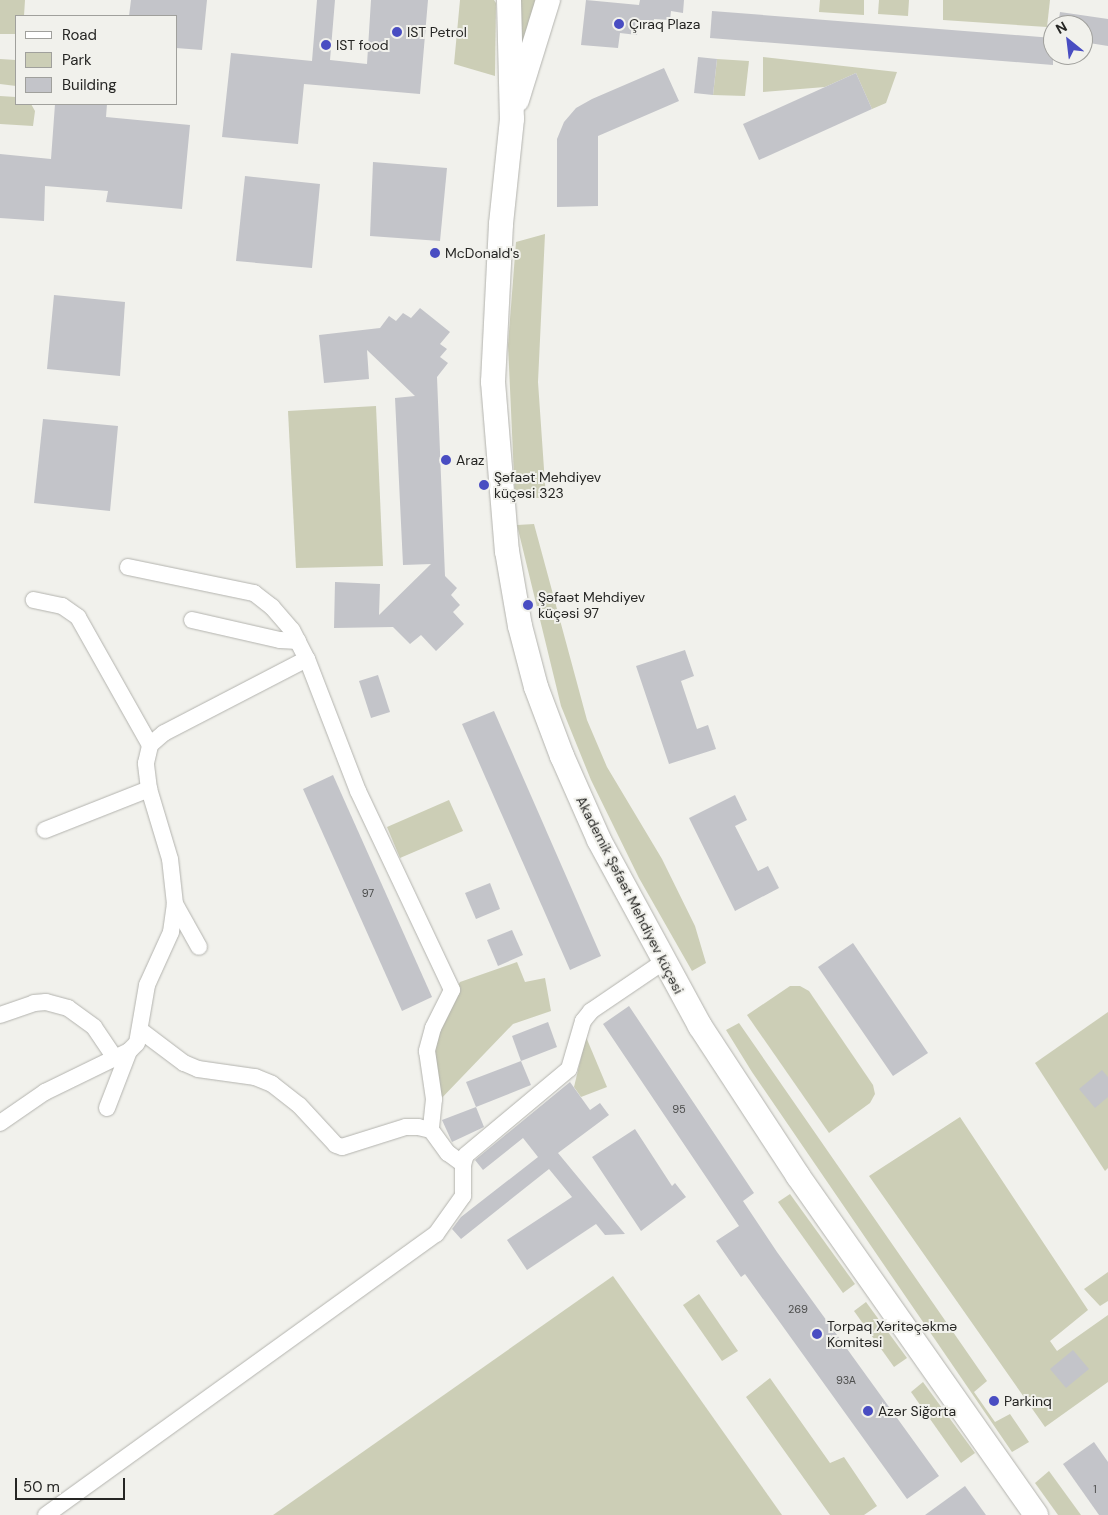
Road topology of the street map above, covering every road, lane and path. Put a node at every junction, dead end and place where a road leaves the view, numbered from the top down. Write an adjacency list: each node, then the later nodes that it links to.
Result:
1 (509, 0): 3 (main road)
2 (548, 0): 3 (main road, Akademik Şəfaət Mehdiyev küçəsi)
3 (516, 83): 14 (main road, Akademik Şəfaət Mehdiyev küçəsi)
4 (128, 567): 7 (street)
5 (34, 600): 9 (street)
6 (192, 620): 7 (street)
7 (298, 641): 8 (street)
8 (307, 658): 9 (street); 20 (street)
9 (150, 745): 10 (street)
10 (149, 789): 11 (street); 12 (street)
11 (45, 830)
12 (176, 904): 13 (street); 16 (street)
13 (199, 947)
14 (663, 962): 21 (street); 23 (main road, Akademik Şəfaət Mehdiyev küçəsi)
15 (0, 1015): 17 (street)
16 (140, 1030): 17 (street); 20 (street)
17 (121, 1054): 18 (street); 19 (street)
18 (107, 1108)
19 (0, 1123)
20 (431, 1130): 21 (street)
21 (463, 1164): 22 (street)
22 (46, 1515)
23 (1036, 1515)

